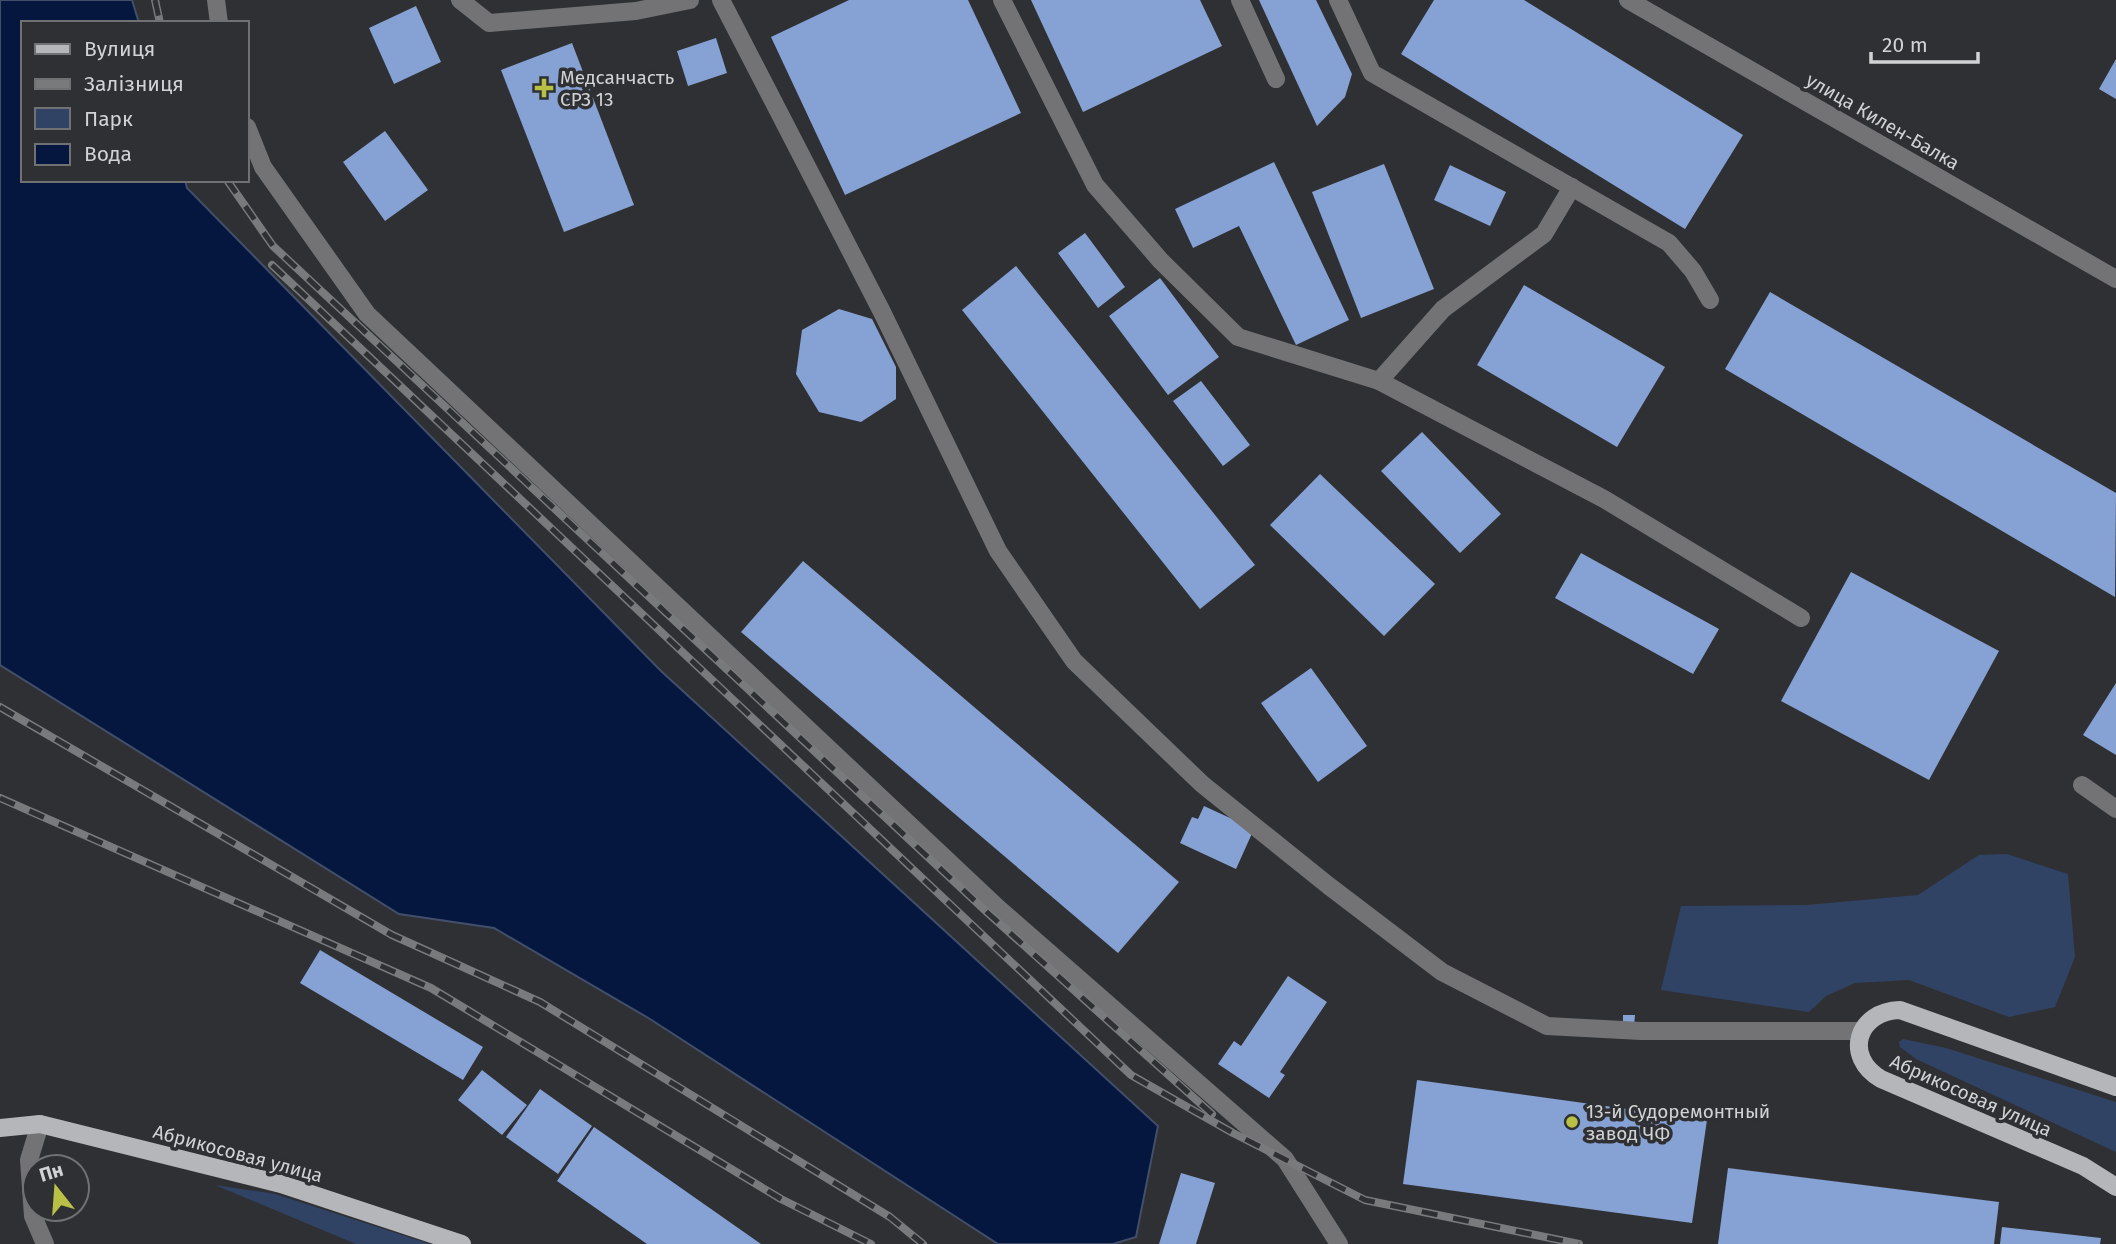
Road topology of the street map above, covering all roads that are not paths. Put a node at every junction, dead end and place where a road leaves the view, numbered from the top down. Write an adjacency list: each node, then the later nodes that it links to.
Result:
1 (216, 0): 9 (street)
2 (460, 0): 3 (street)
3 (690, 0)
4 (721, 0): 19 (street)
5 (1002, 0): 15 (street)
6 (1240, 0): 10 (street)
7 (1338, 0): 12 (street)
8 (1628, 0): 13 (street, улица Килен-Балка)
9 (219, 21)
10 (1276, 79)
11 (248, 130): 26 (street)
12 (1572, 187): 14 (street); 15 (street)
13 (2116, 279)
14 (1710, 300)
15 (1379, 381): 16 (street)
16 (1801, 618)
17 (2082, 785): 18 (street)
18 (2116, 809)
19 (1862, 1031): 20 (main road); 23 (main road, Абрикосовая улица)
20 (2116, 1087)
21 (40, 1124): 22 (main road, Абрикосовая улица); 24 (street); 25 (main road, Абрикосовая улица)
22 (0, 1128)
23 (2116, 1187)
24 (45, 1244)
25 (462, 1244)
26 (1339, 1244)

